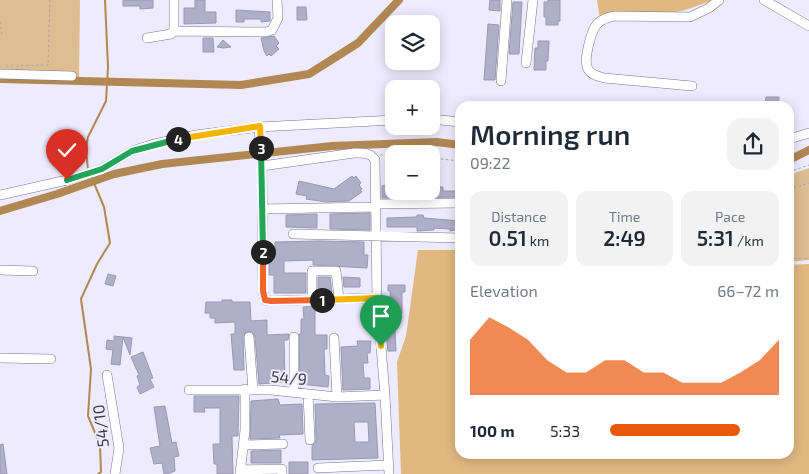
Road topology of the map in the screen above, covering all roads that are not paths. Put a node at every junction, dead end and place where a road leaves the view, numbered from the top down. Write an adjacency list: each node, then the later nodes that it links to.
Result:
1 (174, 0): 8 (street)
2 (277, 0): 8 (street)
3 (507, 0): 13 (street)
4 (533, 0): 10 (street)
5 (719, 0): 14 (street)
6 (764, 0): 7 (street)
7 (809, 26)
8 (174, 31): 9 (street)
9 (147, 38)
10 (526, 63)
11 (0, 74): 12 (street)
12 (72, 76)
13 (502, 81)
14 (692, 86)
15 (440, 120): 17 (street)
16 (385, 121): 18 (street)
17 (455, 121)
18 (260, 131): 21 (street); 22 (street)
19 (809, 133): 20 (street)
20 (794, 138)
21 (262, 163): 24 (street); 25 (street)
22 (0, 195)
23 (455, 204): 24 (street)
24 (376, 206): 25 (street); 27 (street)
25 (262, 209): 33 (street)
26 (293, 234): 27 (street)
27 (376, 236): 28 (street); 31 (street)
28 (455, 238)
29 (0, 270): 30 (street)
30 (33, 271)
31 (377, 298): 32 (street); 44 (street)
32 (339, 299): 33 (street); 33 (street)
33 (312, 300)
34 (249, 336): 40 (street)
35 (294, 337): 42 (street)
36 (334, 338): 45 (street)
37 (0, 358): 38 (street)
38 (51, 359)
39 (107, 375): 52 (street, 54/10)
40 (249, 389): 41 (street, 54/9); 42 (street, 54/9); 48 (street)
41 (189, 390)
42 (294, 392): 43 (street, 54/9)
43 (308, 394): 45 (street, 54/9); 46 (street)
44 (385, 395): 45 (street, 54/9); 50 (street)
45 (337, 397)
46 (310, 440)
47 (283, 444): 48 (street)
48 (243, 445): 51 (street)
49 (318, 468): 50 (street)
50 (389, 469)
51 (240, 472): 53 (street)
52 (115, 474)
53 (282, 474)

